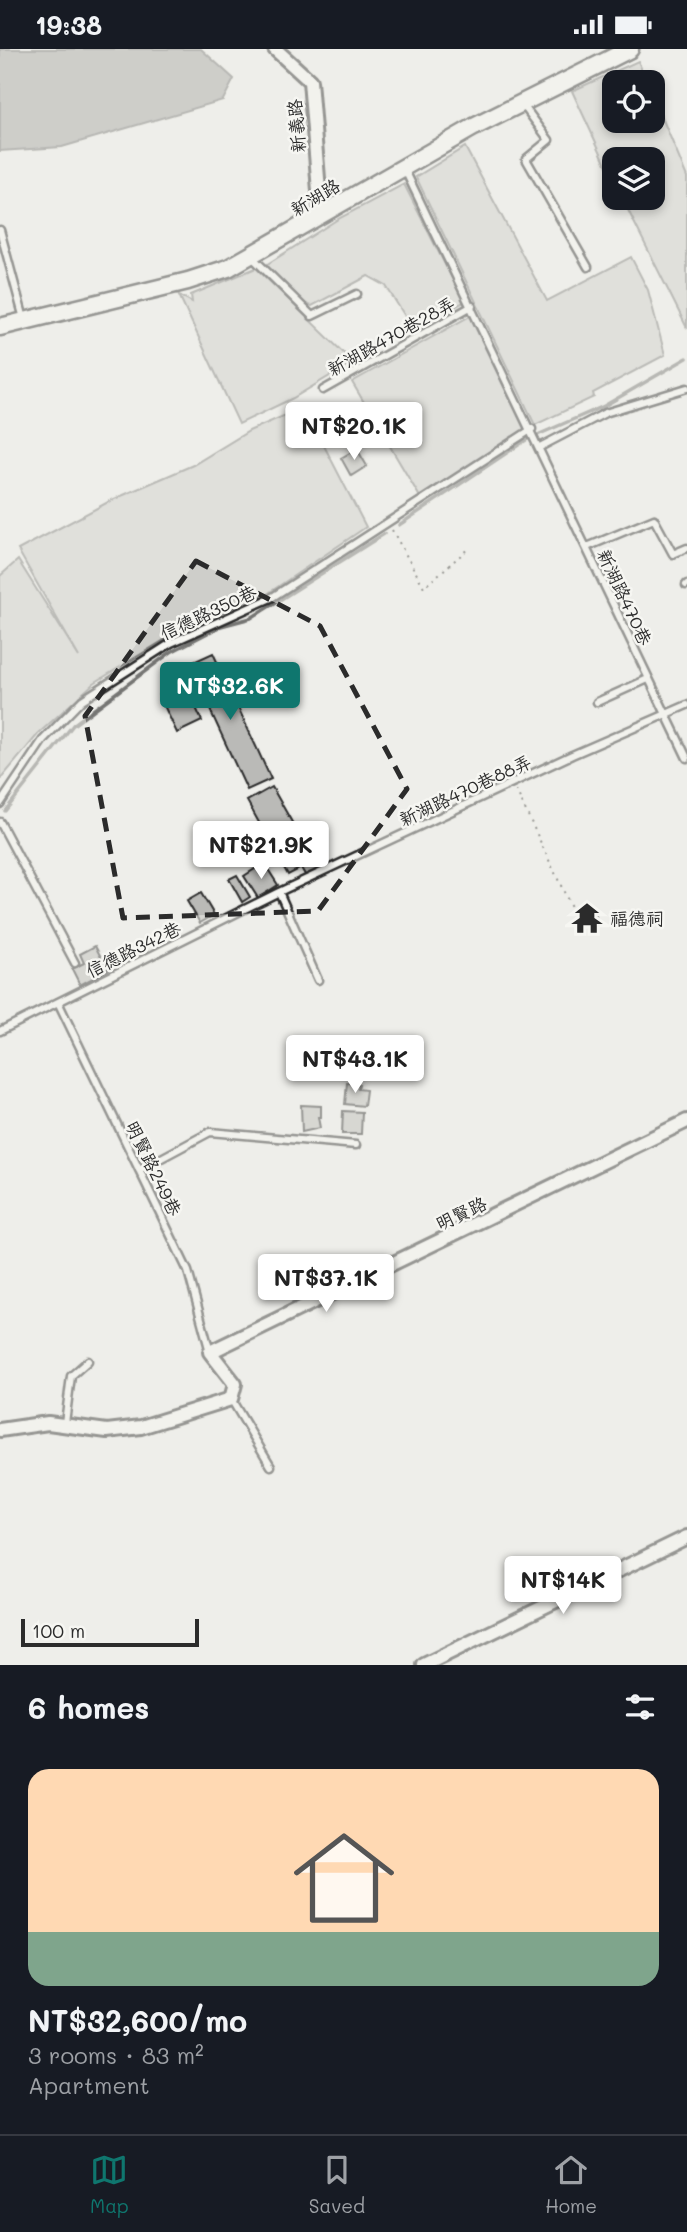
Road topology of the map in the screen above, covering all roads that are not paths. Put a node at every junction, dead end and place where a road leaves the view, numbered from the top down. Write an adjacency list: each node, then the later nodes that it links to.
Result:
1 (275, 49): 5 (street, 新義路)
2 (629, 49): 3 (street, 新湖路)
3 (522, 103): 4 (street, 新湖路); 8 (lane)
4 (404, 168): 5 (street, 新湖路); 10 (lane)
5 (321, 215): 7 (street, 新湖路)
6 (0, 230): 11 (lane)
7 (251, 256): 9 (lane); 11 (street, 新湖路)
8 (588, 267)
9 (357, 294)
10 (472, 306): 14 (lane, 新湖路470巷28弄); 15 (lane)
11 (25, 321): 12 (street, 新湖路)
12 (0, 327)
13 (687, 388): 16 (lane)
14 (323, 390)
15 (532, 429): 16 (lane, 新湖路470巷); 24 (lane, 信德路350巷)
16 (540, 447): 17 (lane, 新湖路470巷)
17 (587, 547): 18 (lane); 19 (lane, 新湖路470巷)
18 (687, 548)
19 (648, 679): 20 (lane); 22 (lane, 新湖路470巷)
20 (597, 702)
21 (687, 705): 22 (lane, 新湖路470巷88弄)
22 (665, 716): 23 (lane, 新湖路470巷); 26 (lane, 新湖路470巷88弄)
23 (687, 758)
24 (0, 804)
25 (0, 822): 27 (lane)
26 (279, 893): 28 (lane); 29 (lane, 信德路342巷)
27 (75, 963)
28 (318, 980)
29 (58, 1002): 30 (lane, 信德路342巷); 33 (lane, 明賢路249巷)
30 (0, 1031)
31 (687, 1121): 34 (street, 明賢路)
32 (356, 1145): 33 (lane)
33 (139, 1170): 34 (lane, 明賢路249巷)
34 (209, 1352): 36 (street)
35 (89, 1361): 37 (lane)
36 (231, 1399): 37 (street); 39 (lane)
37 (65, 1423): 38 (street)
38 (0, 1430)
39 (271, 1466)
40 (687, 1537): 41 (street)
41 (424, 1665)

